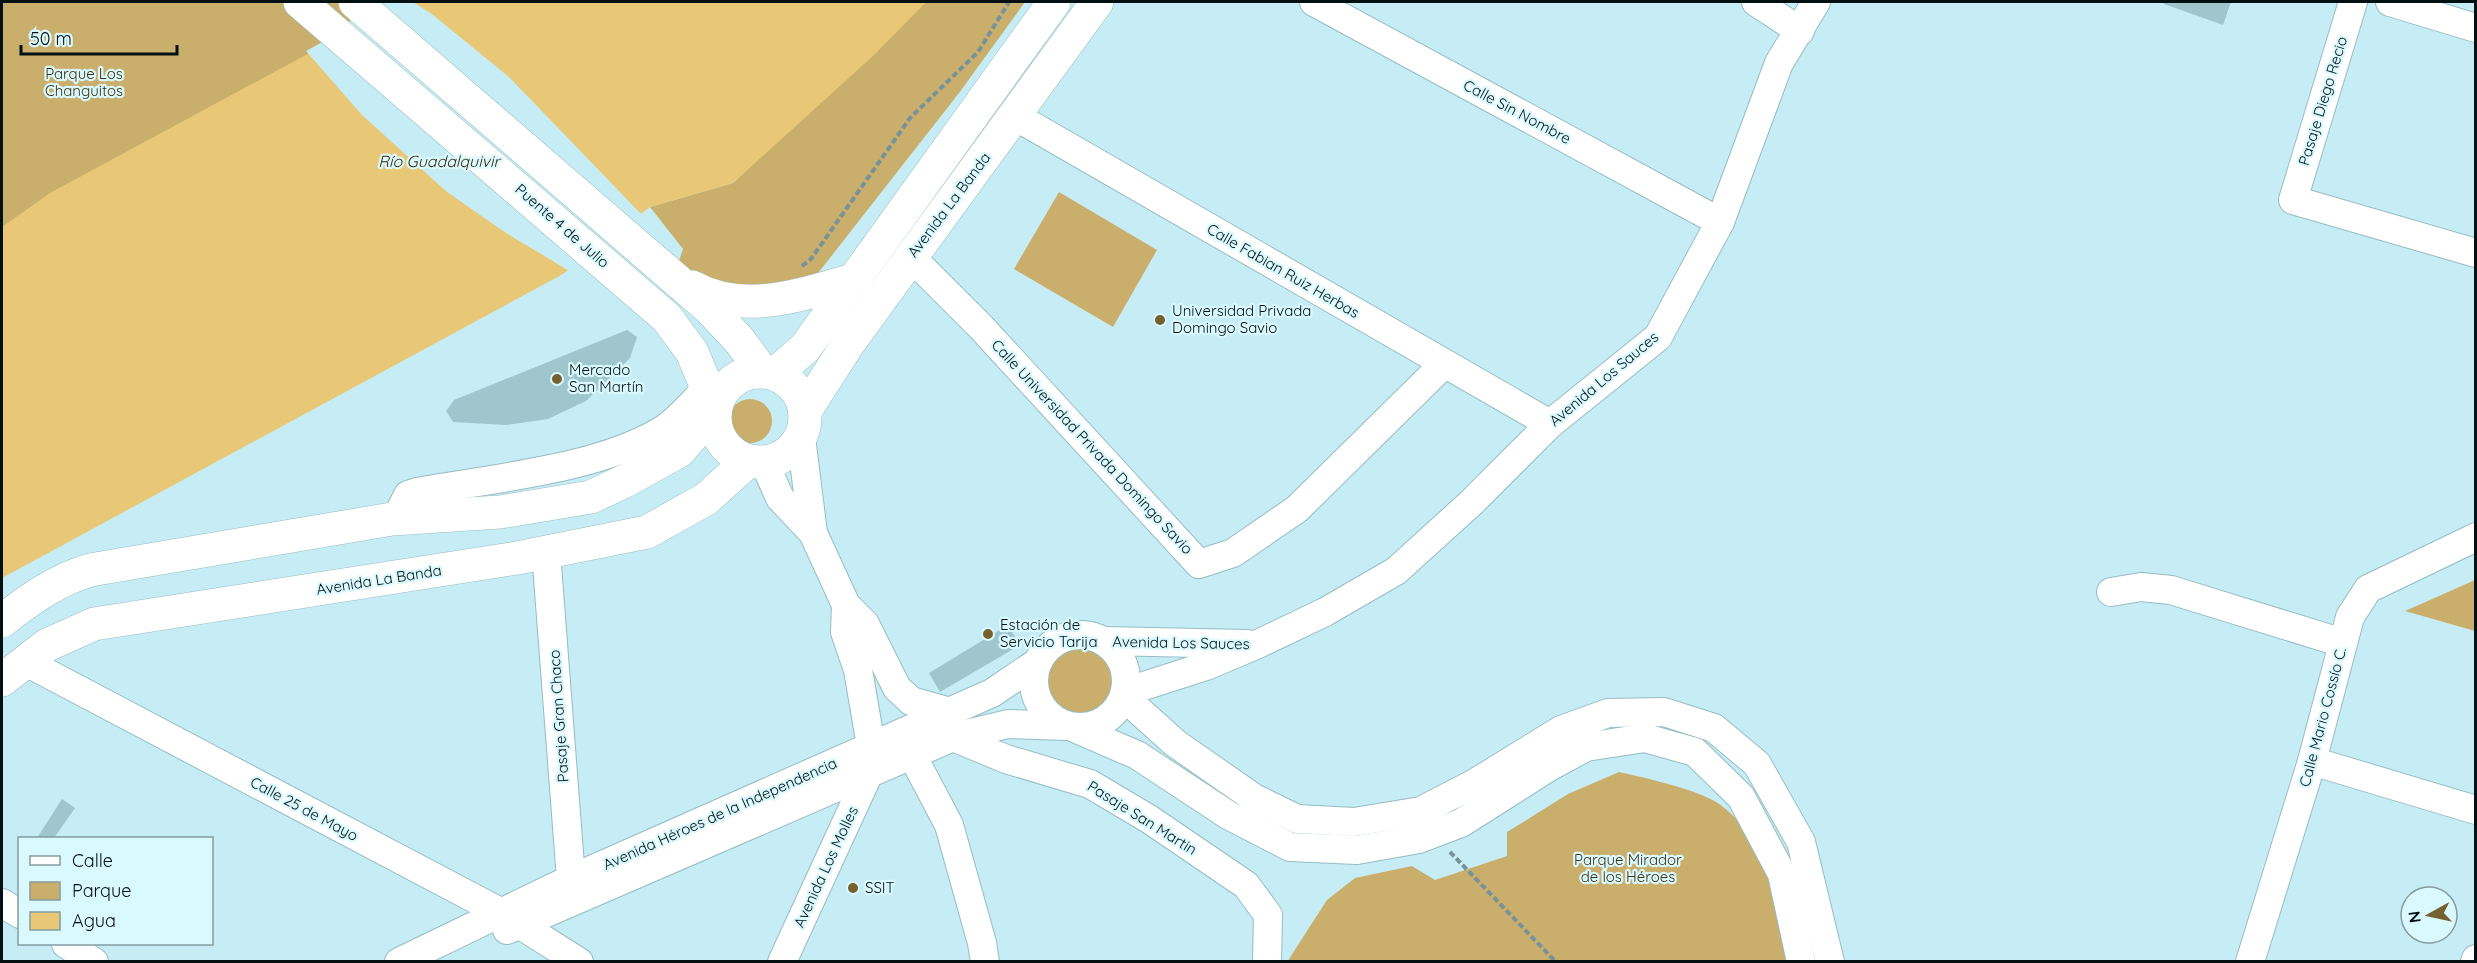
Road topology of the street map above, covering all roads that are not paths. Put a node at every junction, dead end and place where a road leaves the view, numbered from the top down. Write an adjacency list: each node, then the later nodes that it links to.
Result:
1 (300, 2): 20 (main road, Puente 4 de Julio)
2 (355, 2): 16 (main road)
3 (1054, 2): 17 (main road)
4 (1097, 2): 12 (main road, Avenida La Banda)
5 (1314, 2): 13 (street, Calle Sin Nombre)
6 (1756, 2): 11 (street)
7 (1816, 2): 11 (street, Avenida Los Sauces)
8 (2353, 2): 14 (street, Pasaje Diego Recio)
9 (2390, 2): 10 (street)
10 (2475, 28)
11 (1800, 31): 13 (street, Avenida Los Sauces)
12 (1015, 116): 15 (main road, Avenida La Banda); 18 (street, Calle Fabian Ruiz Herbas)
13 (1720, 222): 22 (street, Avenida Los Sauces)
14 (2475, 253)
15 (911, 257): 18 (street, Calle Universidad Privada Domingo Savio); 21 (main road, Avenida La Banda)
16 (669, 274): 17 (main road); 19 (main road)
17 (856, 279): 19 (main road)
18 (1444, 364): 22 (street, Calle Fabian Ruiz Herbas)
19 (769, 373): 20 (main road); 21 (main road)
20 (714, 399): 23 (main road); 29 (main road)
21 (803, 424): 23 (main road); 24 (street)
22 (1550, 424): 32 (street, Avenida Los Sauces)
23 (756, 462): 24 (street); 26 (main road, Avenida La Banda)
24 (813, 533): 28 (street)
25 (2475, 537): 31 (street, Calle Mario Cossío C.)
26 (546, 552): 34 (main road, Avenida La Banda); 42 (street, Pasaje Gran Chaco)
27 (2111, 592): 31 (street)
28 (846, 605): 36 (street); 40 (street)
29 (2, 621)
30 (1104, 641): 32 (street, Avenida Los Sauces); 33 (street); 35 (street)
31 (2343, 643): 39 (street, Calle Mario Cossío C.)
32 (1258, 644): 35 (street, Avenida Los Sauces)
33 (1038, 662): 36 (street, Avenida Héroes de la Independencia); 37 (street)
34 (14, 671): 45 (street, Calle 25 de Mayo)
35 (1125, 694): 37 (street); 55 (street)
36 (951, 724): 37 (street, Avenida Héroes de la Independencia); 38 (street, Avenida Héroes de la Independencia); 40 (street, Avenida Héroes de la Independencia); 53 (street, Pasaje San Martin)
37 (1069, 727): 54 (street, Avenida Héroes de la Independencia)
38 (911, 753): 40 (street, Avenida Héroes de la Independencia); 52 (street)
39 (2312, 761): 41 (street); 56 (street, Calle Mario Cossío C.)
40 (874, 762): 42 (street, Avenida Héroes de la Independencia); 45 (street, Avenida Héroes de la Independencia); 51 (street, Avenida Los Molles)
41 (2475, 810)
42 (571, 879): 45 (street, Avenida Héroes de la Independencia)
43 (2, 903): 44 (street)
44 (18, 913)
45 (510, 919): 48 (street, Avenida Héroes de la Independencia); 49 (street, Avenida Héroes de la Independencia); 50 (street, Calle 25 de Mayo)
46 (68, 945): 47 (street)
47 (94, 962)
48 (399, 962)
49 (437, 962)
50 (579, 962)
51 (782, 962)
52 (985, 962)
53 (1267, 962)
54 (1801, 962)
55 (1830, 962)
56 (2250, 962)

